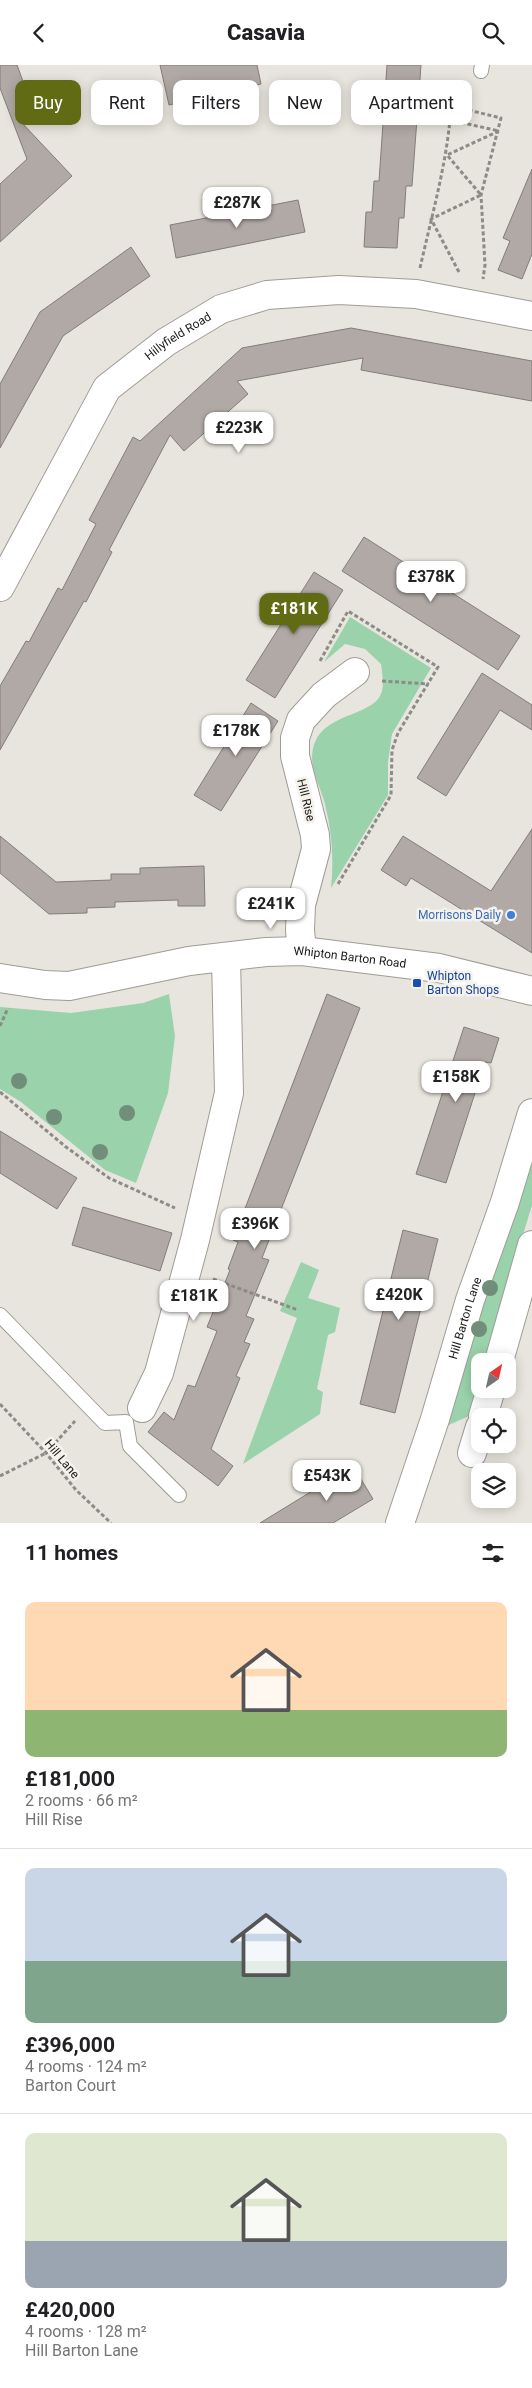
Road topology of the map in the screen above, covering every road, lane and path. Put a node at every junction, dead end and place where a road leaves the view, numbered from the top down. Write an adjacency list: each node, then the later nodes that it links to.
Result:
1 (481, 68): 2 (path)
2 (499, 131): 3 (path); 3 (path); 4 (path)
3 (447, 155): 4 (path); 5 (path)
4 (481, 195): 5 (path); 6 (path)
5 (431, 219): 7 (path); 8 (path)
6 (485, 265)
7 (419, 269)
8 (479, 307): 9 (street, Hillyfield Road); 10 (street, Hillyfield Road)
9 (532, 316)
10 (0, 587)
11 (319, 663): 13 (path)
12 (355, 673): 13 (path); 14 (street, Hill Rise)
13 (429, 684): 14 (path)
14 (301, 905): 15 (street, Hill Rise)
15 (302, 951): 16 (street, Whipton Barton Road); 18 (street, Whipton Barton Road)
16 (226, 957): 17 (street, Whipton Barton Road); 22 (street)
17 (5, 989): 19 (path)
18 (532, 991)
19 (0, 1026)
20 (0, 1092): 22 (path)
21 (532, 1113): 35 (street, Hill Barton Lane)
22 (200, 1220): 24 (street)
23 (532, 1245): 27 (street)
24 (187, 1269): 25 (path); 30 (street)
25 (298, 1310)
26 (0, 1315): 29 (lane)
27 (501, 1353)
28 (0, 1404): 31 (path, Hill Lane)
29 (87, 1407): 30 (lane); 31 (path)
30 (134, 1415): 33 (lane)
31 (46, 1453): 32 (path); 34 (path, Hill Lane)
32 (0, 1476)
33 (178, 1495)
34 (111, 1523)
35 (400, 1523)

